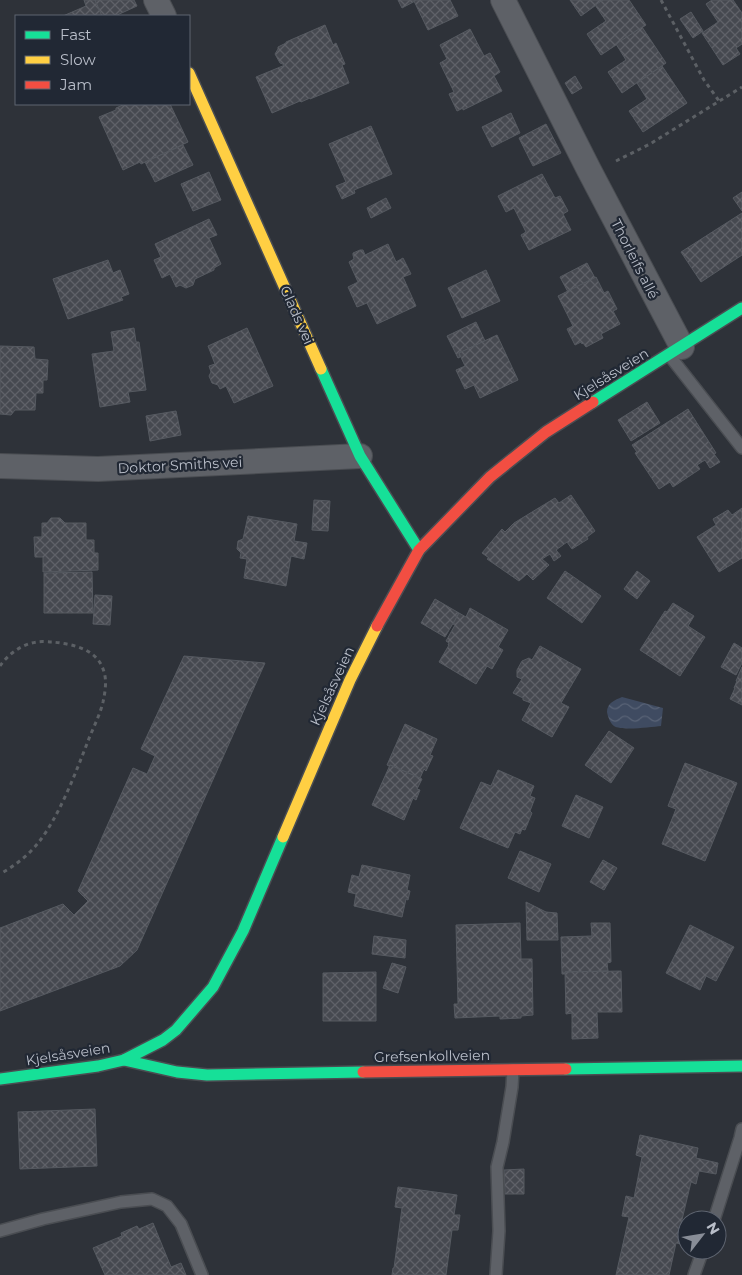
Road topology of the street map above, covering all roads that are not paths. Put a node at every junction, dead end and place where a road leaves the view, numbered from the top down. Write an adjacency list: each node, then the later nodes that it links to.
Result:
1 (156, 0): 3 (street)
2 (503, 0): 6 (street, Thorleifs allé)
3 (164, 15)
4 (190, 75): 8 (street, Glads vei)
5 (742, 308): 6 (street, Kjelsåsveien)
6 (675, 351): 7 (lane); 10 (street, Kjelsåsveien)
7 (742, 448)
8 (360, 456): 9 (street, Doktor Smiths vei); 10 (street, Glads vei)
9 (0, 466)
10 (419, 550): 11 (street, Kjelsåsveien)
11 (124, 1060): 13 (street, Grefsenkollveien); 14 (street, Kjelsåsveien)
12 (742, 1066): 13 (street, Grefsenkollveien)
13 (512, 1070): 20 (lane)
14 (0, 1079)
15 (742, 1129): 16 (lane)
16 (717, 1210)
17 (0, 1231): 19 (lane)
18 (699, 1260): 21 (lane)
19 (202, 1275)
20 (496, 1275)
21 (694, 1275)

